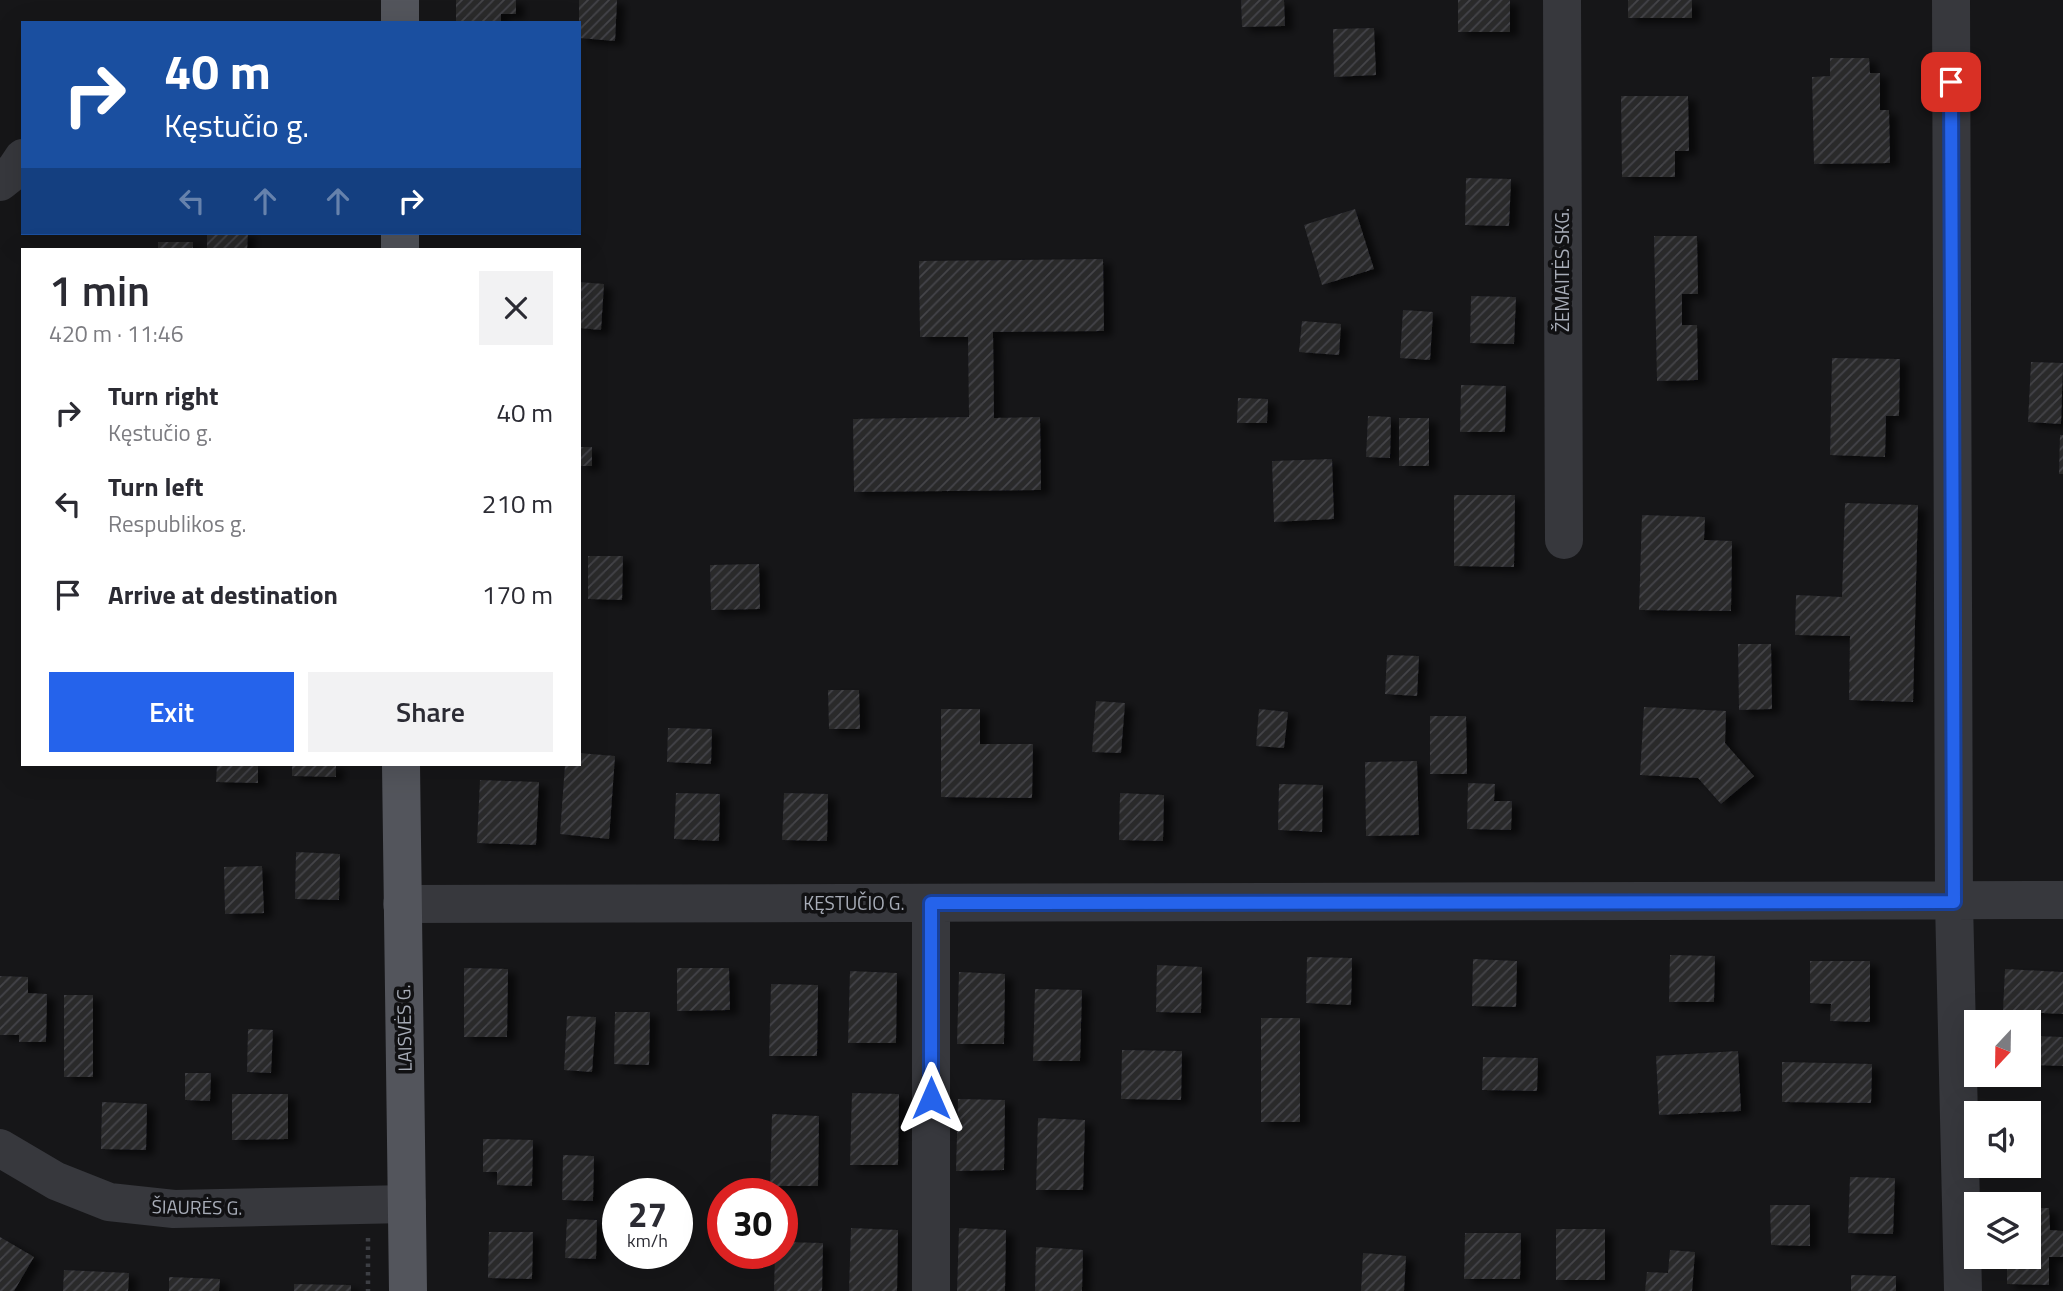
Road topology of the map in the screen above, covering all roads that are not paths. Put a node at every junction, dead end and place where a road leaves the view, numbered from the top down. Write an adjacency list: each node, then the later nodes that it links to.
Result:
1 (400, 0): 4 (main road)
2 (1562, 0): 7 (street, ŽEMAITĖS SKG.)
3 (1951, 0): 10 (street)
4 (400, 21)
5 (21, 161): 6 (street)
6 (0, 182)
7 (1564, 540)
8 (401, 766): 12 (main road, LAISVĖS G.)
9 (2063, 900): 10 (street, KĘSTUČIO G.)
10 (1954, 902): 11 (street, KĘSTUČIO G.); 17 (street)
11 (931, 903): 12 (street, KĘSTUČIO G.); 16 (street)
12 (402, 904): 14 (main road, LAISVĖS G.)
13 (0, 1148): 14 (street, ŠIAURĖS G.)
14 (407, 1204): 15 (main road, LAISVĖS G.)
15 (408, 1291)
16 (931, 1291)
17 (1963, 1291)

